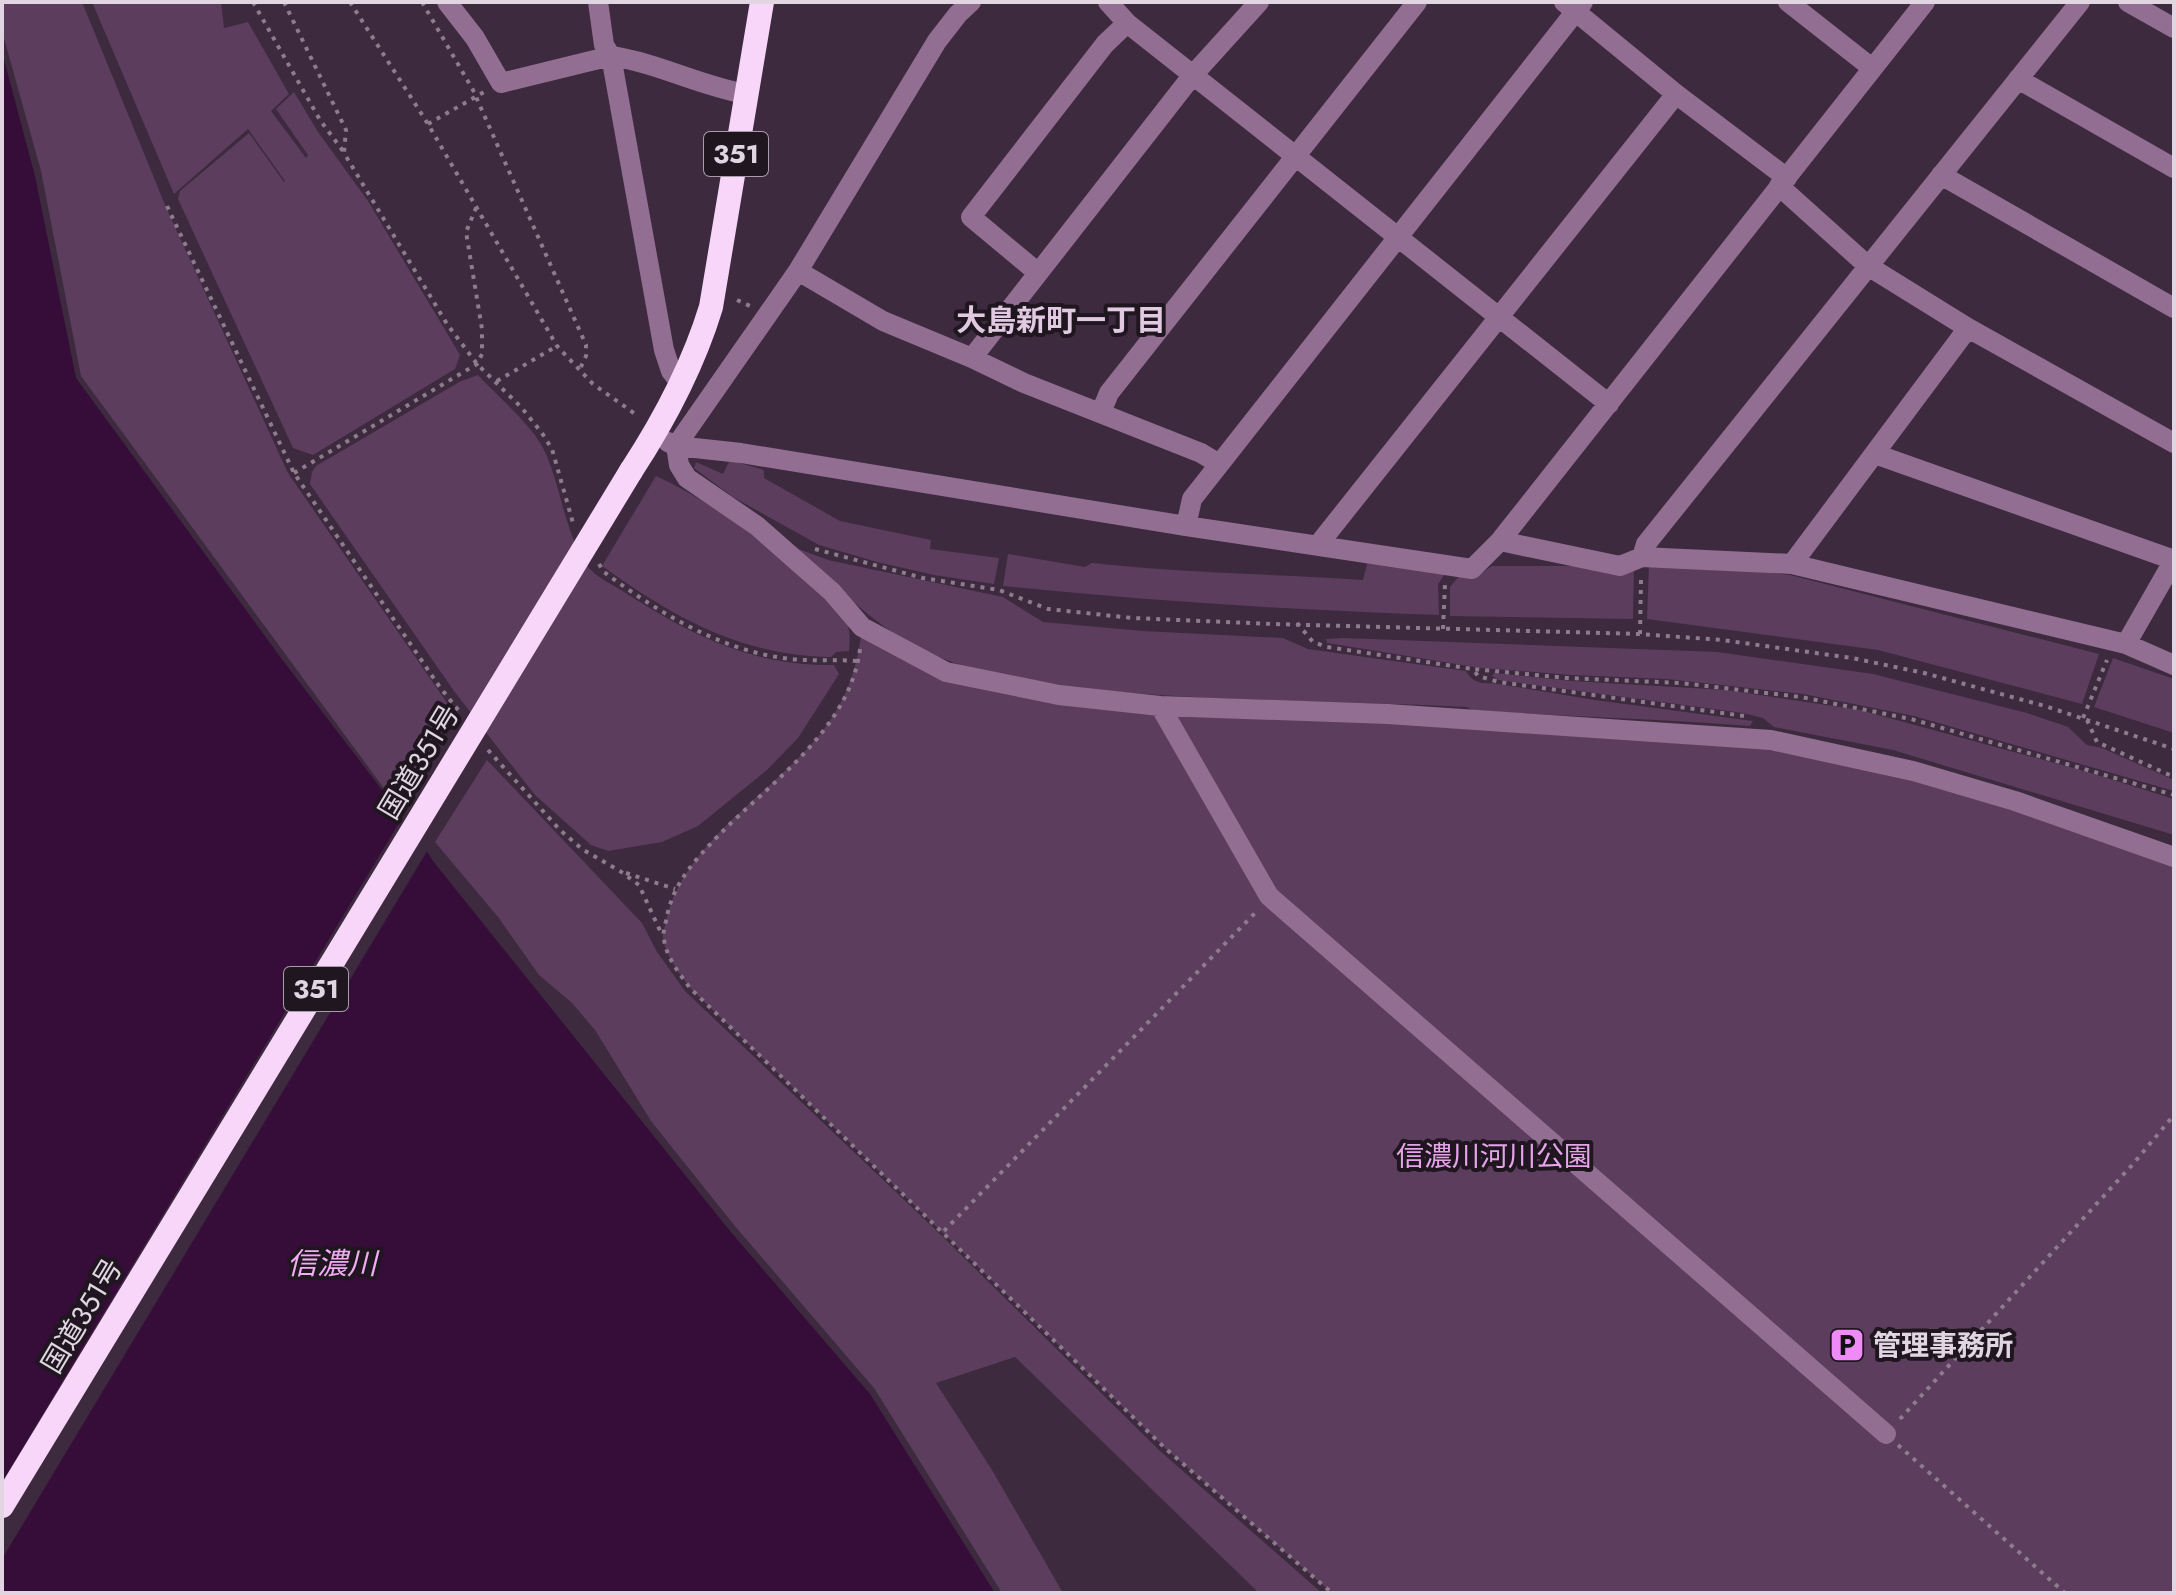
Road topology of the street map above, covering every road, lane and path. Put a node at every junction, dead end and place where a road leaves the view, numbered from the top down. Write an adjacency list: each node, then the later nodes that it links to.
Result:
1 (253, 2): 28 (path)
2 (284, 2): 28 (path)
3 (350, 2): 27 (path)
4 (422, 2): 26 (path)
5 (447, 2): 19 (street)
6 (598, 2): 19 (street)
7 (762, 2): 24 (highway, 国道351号 / 351)
8 (971, 2): 37 (street)
9 (1108, 2): 17 (street)
10 (1259, 2): 21 (street)
11 (1417, 2): 29 (street)
12 (1788, 2): 20 (street)
13 (1925, 2): 20 (street)
14 (2080, 2): 22 (street)
15 (2128, 2): 18 (street)
16 (1574, 5): 25 (street); 35 (street)
17 (1127, 23): 21 (street); 38 (street)
18 (2174, 28)
19 (611, 56): 24 (street); 49 (street)
20 (1872, 68): 32 (street)
21 (1192, 76): 29 (street); 38 (street)
22 (2018, 79): 30 (street); 31 (street)
23 (489, 89): 26 (path)
24 (746, 94): 49 (highway, 国道351号 / 351)
25 (1676, 94): 32 (street); 42 (street)
26 (476, 97): 27 (path); 47 (path)
27 (428, 124): 34 (path)
28 (344, 153): 46 (path)
29 (1293, 157): 35 (street); 51 (street)
30 (2174, 168)
31 (1941, 175): 36 (street); 41 (street)
32 (1783, 182): 36 (street); 50 (street)
33 (167, 206): 57 (path)
34 (476, 208): 44 (path); 46 (path)
35 (1397, 238): 42 (street); 56 (street)
36 (1868, 266): 43 (street); 63 (street)
37 (798, 271): 45 (street); 54 (street)
38 (1037, 272): 45 (street)
39 (737, 300): 40 (path)
40 (753, 308)
41 (2174, 308)
42 (1500, 319): 50 (street); 61 (street)
43 (1968, 328): 53 (street); 55 (street)
44 (557, 346): 47 (path); 48 (path)
45 (972, 358): 51 (street)
46 (477, 364): 48 (path); 57 (path)
47 (579, 371): 52 (path)
48 (496, 382): 58 (path)
49 (682, 385): 52 (highway, 国道351号 / 351)
50 (1609, 404): 60 (street)
51 (1101, 412): 56 (street)
52 (649, 427): 54 (street); 92 (highway, 国道351号 / 351, bridge)
53 (2174, 443)
54 (676, 446): 59 (street); 69 (street)
55 (1875, 454): 65 (street); 66 (street)
56 (1219, 464): 59 (street)
57 (294, 473): 77 (path)
58 (574, 525)
59 (1186, 526): 61 (street)
60 (1500, 541): 63 (street); 67 (street)
61 (1318, 545): 67 (street)
62 (813, 548): 68 (path)
63 (1642, 557): 66 (street); 71 (path)
64 (596, 560): 73 (path)
65 (2174, 560): 72 (street)
66 (1792, 564): 72 (street)
67 (1455, 567): 70 (path)
68 (1297, 623): 70 (path); 75 (path)
69 (862, 627): 73 (path); 76 (street)
70 (1443, 629): 71 (path)
71 (1640, 634): 79 (path)
72 (2120, 643): 74 (street); 79 (path)
73 (858, 661): 86 (path)
74 (2174, 665)
75 (1473, 669): 78 (path); 83 (path)
76 (1160, 706): 84 (street); 87 (street)
77 (460, 712)
78 (1743, 716)
79 (2085, 719): 81 (path); 82 (path)
80 (484, 746): 85 (path)
81 (2174, 749)
82 (2174, 777)
83 (2174, 795)
84 (2174, 857)
85 (620, 871): 86 (path); 88 (path)
86 (675, 889): 88 (path)
87 (1269, 896): 90 (path); 91 (street)
88 (663, 937): 90 (path)
89 (2174, 1115): 91 (path)
90 (944, 1231): 93 (path)
91 (1886, 1434): 94 (path)
92 (2, 1506)
93 (1332, 1593)
94 (2065, 1593)

